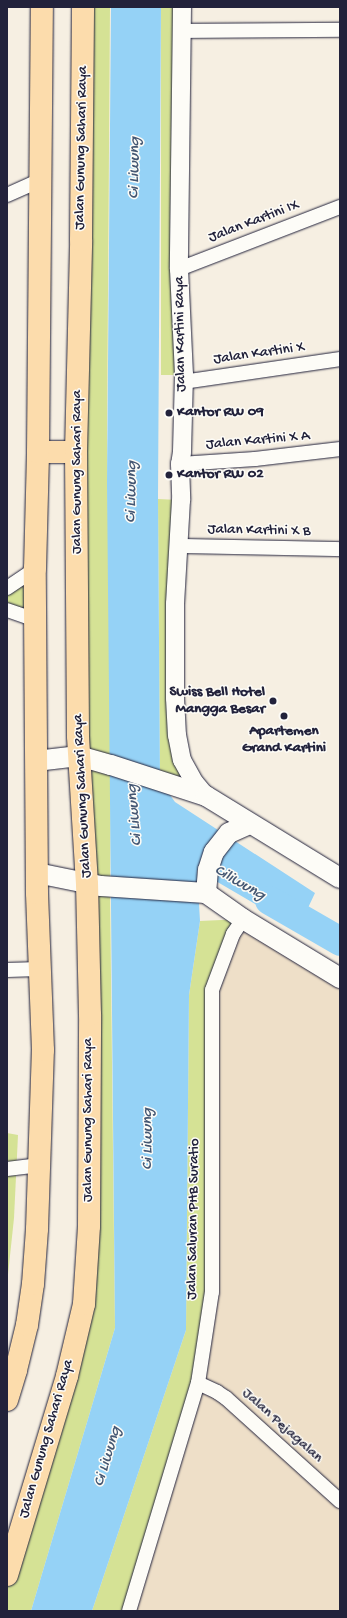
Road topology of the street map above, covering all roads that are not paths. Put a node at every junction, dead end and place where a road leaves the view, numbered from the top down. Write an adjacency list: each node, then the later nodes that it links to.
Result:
1 (42, 7): 6 (main road)
2 (83, 7): 14 (main road, Jalan Gunung Sahari Raya)
3 (182, 7): 4 (street, Jalan Kartini Raya)
4 (182, 30): 5 (street); 9 (street, Jalan Kartini Raya)
5 (340, 30)
6 (40, 180): 7 (street); 13 (main road)
7 (7, 195)
8 (340, 207): 9 (street, Jalan Kartini IX)
9 (180, 269): 11 (street, Jalan Kartini Raya)
10 (340, 359): 11 (street, Jalan Kartini X)
11 (183, 382): 15 (street, Jalan Kartini Raya)
12 (340, 449): 15 (street, Jalan Kartini X A)
13 (38, 452): 14 (main road); 18 (main road)
14 (76, 452): 22 (main road, Jalan Gunung Sahari Raya)
15 (180, 464): 16 (street, Jalan Kartini Raya)
16 (178, 546): 17 (street, Jalan Kartini X B); 24 (street, Jalan Kartini Raya)
17 (340, 549)
18 (35, 570): 19 (street); 21 (main road)
19 (7, 588)
20 (7, 610): 21 (street)
21 (36, 620): 23 (main road)
22 (88, 758): 23 (main road); 24 (main road); 28 (main road, Jalan Gunung Sahari Raya)
23 (36, 761): 26 (main road)
24 (206, 796): 25 (main road)
25 (249, 824): 27 (main road); 29 (main road)
26 (37, 873): 28 (main road); 31 (main road)
27 (340, 878)
28 (94, 885): 29 (main road); 39 (main road, Jalan Gunung Sahari Raya)
29 (210, 893): 30 (main road)
30 (243, 919): 33 (main road); 36 (street, Jalan Saluran PHB Suratio)
31 (39, 969): 32 (street); 34 (main road)
32 (7, 970)
33 (340, 978)
34 (40, 1165): 35 (street); 37 (main road)
35 (7, 1169)
36 (198, 1383): 38 (street, Jalan Pejagalan); 40 (street, Jalan Saluran PHB Suratio)
37 (7, 1400)
38 (340, 1501)
39 (7, 1574)
40 (128, 1611)

